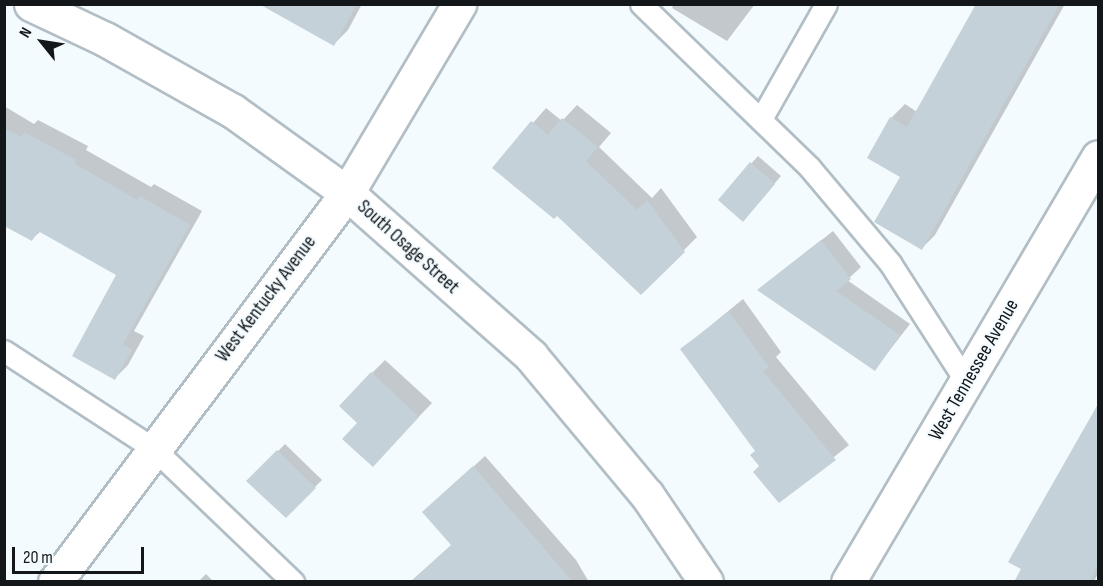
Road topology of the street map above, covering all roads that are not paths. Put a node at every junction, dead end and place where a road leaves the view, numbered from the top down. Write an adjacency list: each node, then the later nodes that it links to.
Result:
1 (31, 4): 7 (street, South Osage Street)
2 (459, 4): 7 (street, West Kentucky Avenue)
3 (641, 4): 5 (lane)
4 (826, 4): 5 (lane)
5 (761, 119): 9 (lane)
6 (1098, 157): 9 (street, West Tennessee Avenue)
7 (347, 193): 10 (street, West Kentucky Avenue); 13 (street, South Osage Street)
8 (4, 351): 10 (lane)
9 (967, 383): 14 (street, West Tennessee Avenue)
10 (153, 448): 11 (street, West Kentucky Avenue); 12 (lane)
11 (55, 582)
12 (293, 582)
13 (706, 582)
14 (848, 582)

